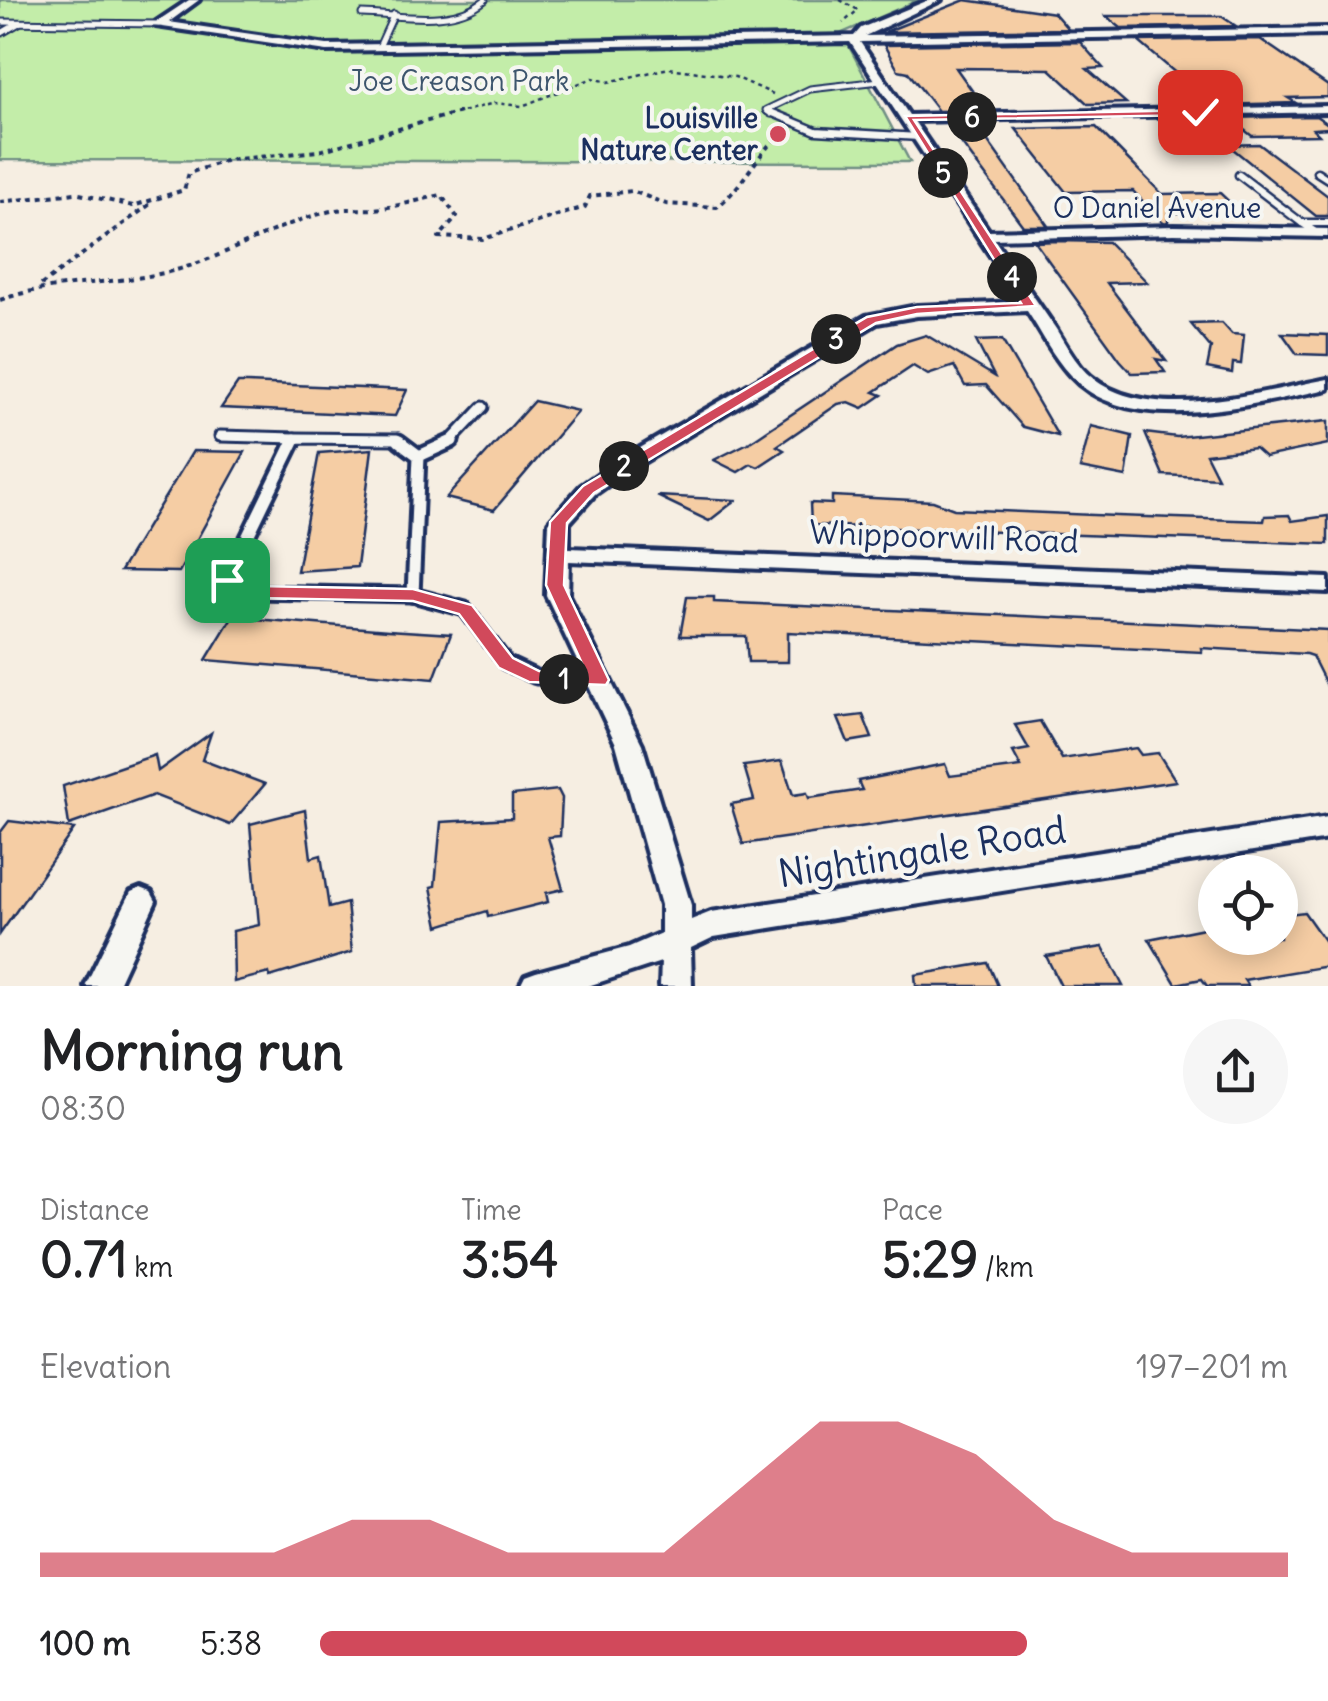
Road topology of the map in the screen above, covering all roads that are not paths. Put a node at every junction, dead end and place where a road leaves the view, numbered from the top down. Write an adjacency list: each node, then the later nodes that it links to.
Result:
1 (195, 0): 8 (street)
2 (485, 0): 5 (lane)
3 (936, 0): 11 (street)
4 (362, 14): 5 (lane)
5 (394, 14): 12 (lane)
6 (0, 22): 7 (lane)
7 (20, 23): 8 (lane); 10 (lane)
8 (159, 24): 12 (street)
9 (1328, 31): 11 (street)
10 (0, 34)
11 (855, 40): 12 (street); 13 (street)
12 (379, 47)
13 (880, 81): 15 (street); 16 (lane)
14 (1328, 109): 15 (street)
15 (908, 118): 16 (street)
16 (919, 137): 22 (street)
17 (1317, 172): 19 (lane)
18 (1240, 175): 20 (lane)
19 (1328, 179)
20 (1302, 223): 21 (lane); 21 (lane)
21 (1324, 230): 22 (street, O Daniel Avenue)
22 (986, 235): 23 (street)
23 (1030, 306): 24 (street); 29 (street)
24 (1328, 384)
25 (483, 407): 28 (lane)
26 (220, 436): 27 (lane)
27 (295, 438): 28 (lane); 31 (lane)
28 (418, 456): 31 (lane)
29 (556, 554): 30 (street, Whippoorwill Road); 32 (street)
30 (1328, 585)
31 (413, 595): 32 (lane)
32 (599, 680): 35 (street)
33 (1328, 828): 35 (street, Nightingale Road)
34 (141, 900): 36 (street)
35 (675, 942): 37 (street, Nightingale Road); 38 (street)
36 (101, 986)
37 (536, 986)
38 (676, 986)

